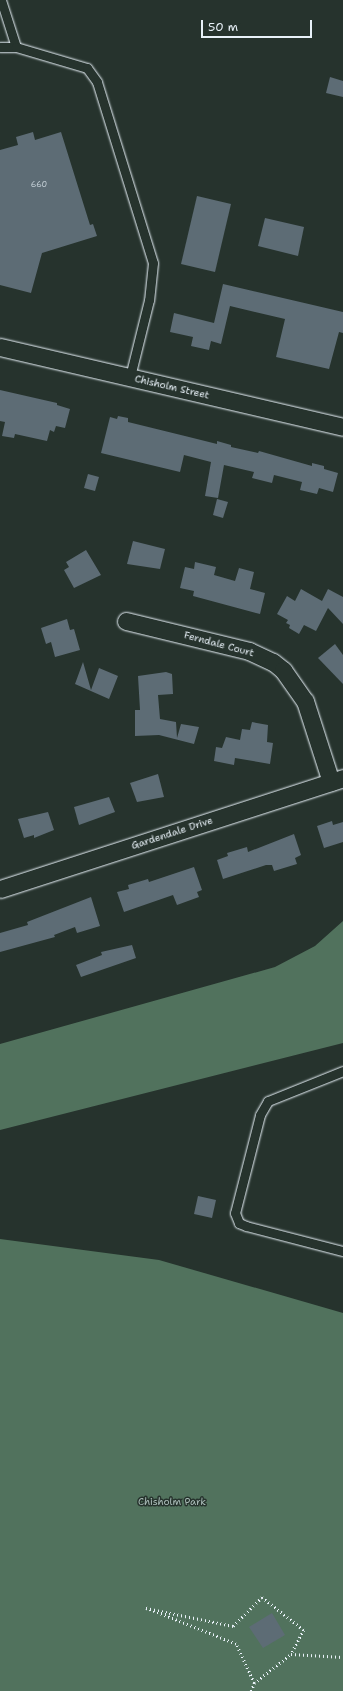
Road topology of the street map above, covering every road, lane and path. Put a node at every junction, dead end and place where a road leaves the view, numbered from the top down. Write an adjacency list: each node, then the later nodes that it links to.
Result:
1 (1, 0): 3 (lane)
2 (0, 47): 3 (lane)
3 (16, 47): 5 (lane)
4 (0, 347): 5 (street, Chisholm Street)
5 (130, 377): 6 (street, Chisholm Street)
6 (343, 427)
7 (126, 621): 8 (street, Ferndale Court)
8 (337, 780): 9 (street, Gardendale Drive)
9 (0, 889)
10 (343, 1071): 11 (lane)
11 (343, 1251)
12 (291, 1654): 13 (path); 14 (path); 14 (path)
13 (343, 1657)
14 (254, 1683): 15 (path)
15 (252, 1691)

